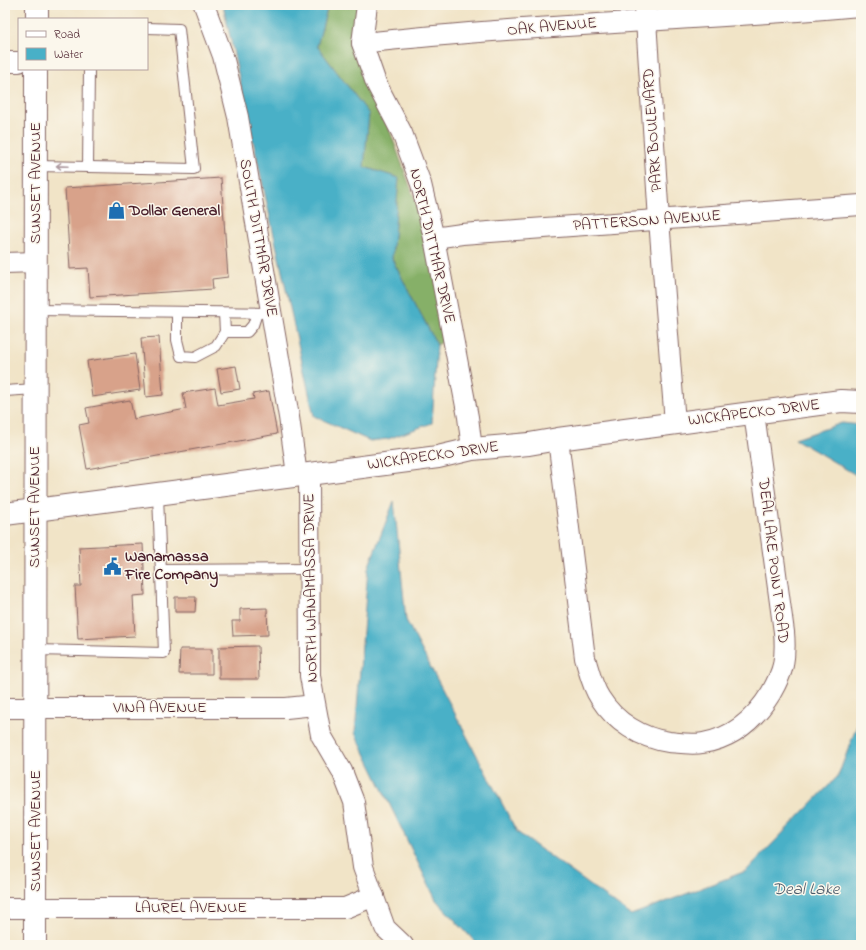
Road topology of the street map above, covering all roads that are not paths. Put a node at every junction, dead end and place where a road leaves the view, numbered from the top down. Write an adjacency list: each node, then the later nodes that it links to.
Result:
1 (37, 5): 6 (street)
2 (204, 5): 23 (street, SOUTH DITTMAR DRIVE)
3 (367, 5): 8 (street, NORTH DITTMAR DRIVE)
4 (861, 6): 5 (street, OAK AVENUE)
5 (645, 13): 8 (street, OAK AVENUE); 16 (street, PARK BOULEVARD)
6 (37, 18)
7 (148, 28): 14 (lane)
8 (362, 43): 17 (street, NORTH DITTMAR DRIVE)
9 (5, 62): 10 (street)
10 (18, 62)
11 (36, 70): 13 (street, SUNSET AVENUE)
12 (89, 70): 14 (lane)
13 (36, 166): 14 (lane, one-way to 13); 18 (street, SUNSET AVENUE)
14 (88, 167)
15 (861, 205): 16 (street, PATTERSON AVENUE)
16 (659, 220): 17 (street, PATTERSON AVENUE); 29 (street, PARK BOULEVARD)
17 (434, 238): 31 (street, NORTH DITTMAR DRIVE)
18 (36, 262): 19 (street); 20 (street, SUNSET AVENUE)
19 (5, 263)
20 (36, 310): 21 (lane); 25 (street, SUNSET AVENUE)
21 (177, 312): 22 (lane); 24 (lane)
22 (224, 313): 23 (lane); 24 (lane)
23 (264, 313): 24 (lane); 32 (street, SOUTH DITTMAR DRIVE)
24 (225, 332)
25 (35, 389): 26 (lane); 34 (street, SUNSET AVENUE)
26 (5, 391)
27 (861, 402): 28 (street, WICKAPECKO DRIVE)
28 (754, 413): 29 (street, WICKAPECKO DRIVE); 30 (street, DEAL LAKE POINT ROAD)
29 (675, 423): 30 (street, WICKAPECKO DRIVE)
30 (558, 439): 31 (street, WICKAPECKO DRIVE)
31 (472, 449): 32 (street, WICKAPECKO DRIVE)
32 (303, 474): 33 (street, WICKAPECKO DRIVE); 36 (street, NORTH WANAMASSA DRIVE)
33 (158, 495): 34 (street, WICKAPECKO DRIVE); 37 (lane)
34 (35, 510): 35 (street, WICKAPECKO DRIVE); 38 (street, SUNSET AVENUE)
35 (5, 514)
36 (309, 569): 37 (lane); 39 (street, NORTH WANAMASSA DRIVE)
37 (161, 570): 38 (lane)
38 (36, 650): 41 (street, SUNSET AVENUE)
39 (315, 705): 41 (street, VINA AVENUE); 42 (street, NORTH WANAMASSA DRIVE)
40 (5, 708): 41 (street, VINA AVENUE)
41 (36, 708): 44 (street, SUNSET AVENUE)
42 (374, 896): 44 (street, LAUREL AVENUE); 46 (street, NORTH WANAMASSA DRIVE)
43 (5, 908): 44 (street, LAUREL AVENUE)
44 (36, 908): 45 (street, SUNSET AVENUE)
45 (36, 945)
46 (403, 945)

